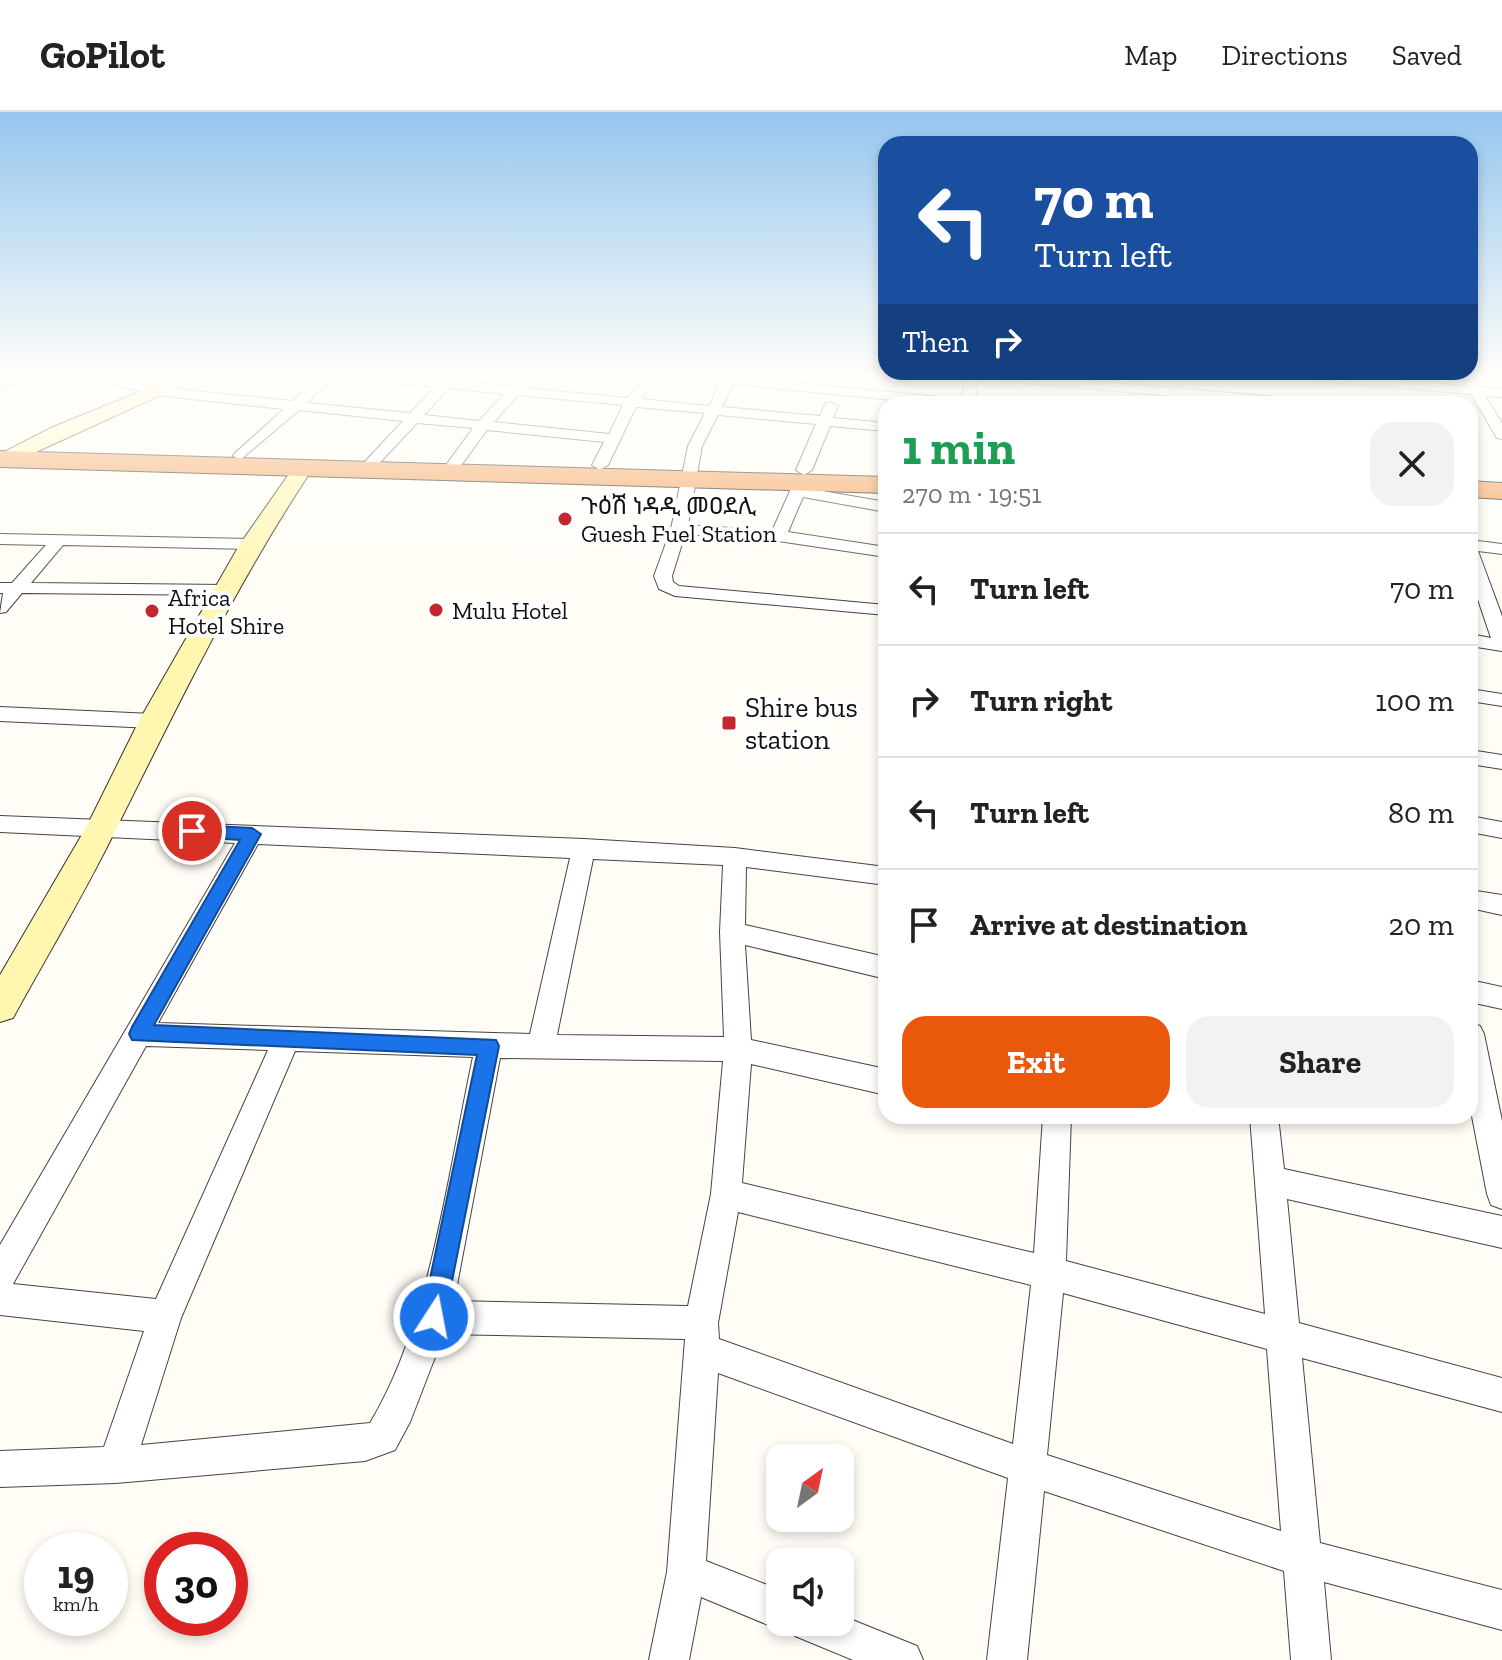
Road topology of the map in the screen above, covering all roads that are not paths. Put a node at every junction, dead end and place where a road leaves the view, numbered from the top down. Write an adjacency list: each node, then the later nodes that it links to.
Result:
1 (247, 449): 8 (street)
2 (385, 449): 10 (street)
3 (465, 449): 11 (street)
4 (615, 449): 12 (street)
5 (697, 449): 13 (street)
6 (814, 449): 15 (street)
7 (5, 452): 8 (highway); 9 (highway)
8 (240, 456): 9 (highway)
9 (308, 462): 10 (highway); 26 (street)
10 (371, 464): 11 (highway)
11 (452, 467): 12 (highway)
12 (616, 469): 13 (highway)
13 (688, 472): 15 (highway); 22 (street)
14 (878, 474): 15 (highway)
15 (800, 481): 16 (highway); 21 (street); 23 (street)
16 (878, 485)
17 (1478, 490): 18 (highway)
18 (1502, 491)
19 (1478, 502): 20 (highway)
20 (1502, 502)
21 (878, 505)
22 (679, 529): 23 (street); 36 (street)
23 (778, 536): 29 (street)
24 (0, 539): 25 (street)
25 (58, 541): 26 (street); 32 (street)
26 (251, 544): 33 (street)
27 (1478, 548): 28 (street)
28 (1502, 549)
29 (878, 551)
30 (1478, 571): 34 (street)
31 (0, 588): 32 (street)
32 (19, 589): 33 (street); 35 (street)
33 (226, 590): 42 (street)
34 (1486, 594): 38 (street)
35 (0, 608)
36 (878, 609)
37 (1478, 641): 38 (street)
38 (1502, 643)
39 (1478, 696): 40 (street)
40 (1502, 700)
41 (0, 714): 42 (street)
42 (153, 721): 47 (street)
43 (1478, 758): 44 (street)
44 (1502, 762)
45 (0, 824): 47 (street)
46 (1478, 826): 48 (street)
47 (102, 827): 49 (street); 59 (street)
48 (1502, 830)
49 (252, 834): 50 (street); 60 (street)
50 (584, 848): 51 (street); 62 (street)
51 (735, 857): 52 (street); 55 (street)
52 (878, 875)
53 (1478, 900): 54 (street)
54 (1502, 905)
55 (732, 932): 56 (street); 64 (street)
56 (878, 966)
57 (1478, 993): 58 (street)
58 (1502, 998)
59 (0, 1007)
60 (139, 1034): 61 (street); 75 (street)
61 (287, 1038): 63 (street); 77 (street)
62 (541, 1045): 63 (street); 64 (street)
63 (489, 1046): 78 (street)
64 (738, 1049): 66 (street); 71 (street)
65 (1478, 1070): 67 (street)
66 (878, 1080)
67 (1485, 1102): 72 (street)
68 (1053, 1124): 74 (street)
69 (1265, 1124): 70 (street)
70 (1270, 1181): 73 (street); 79 (street)
71 (726, 1194): 74 (street); 80 (street)
72 (1502, 1194)
73 (1502, 1232)
74 (1049, 1273): 79 (street); 83 (street)
75 (0, 1276)
76 (0, 1299): 77 (street)
77 (165, 1317): 82 (street)
78 (434, 1317): 80 (street); 82 (street)
79 (1282, 1335): 81 (street); 85 (street)
80 (702, 1336): 83 (street); 86 (street)
81 (1502, 1395)
82 (116, 1465): 84 (street)
83 (1030, 1468): 85 (street); 92 (street)
84 (0, 1469)
85 (1301, 1557): 88 (street); 93 (street)
86 (686, 1572): 87 (street); 90 (street)
87 (766, 1604)
88 (1502, 1610)
89 (844, 1636): 91 (street)
90 (669, 1660)
91 (903, 1660)
92 (1007, 1660)
93 (1311, 1660)

